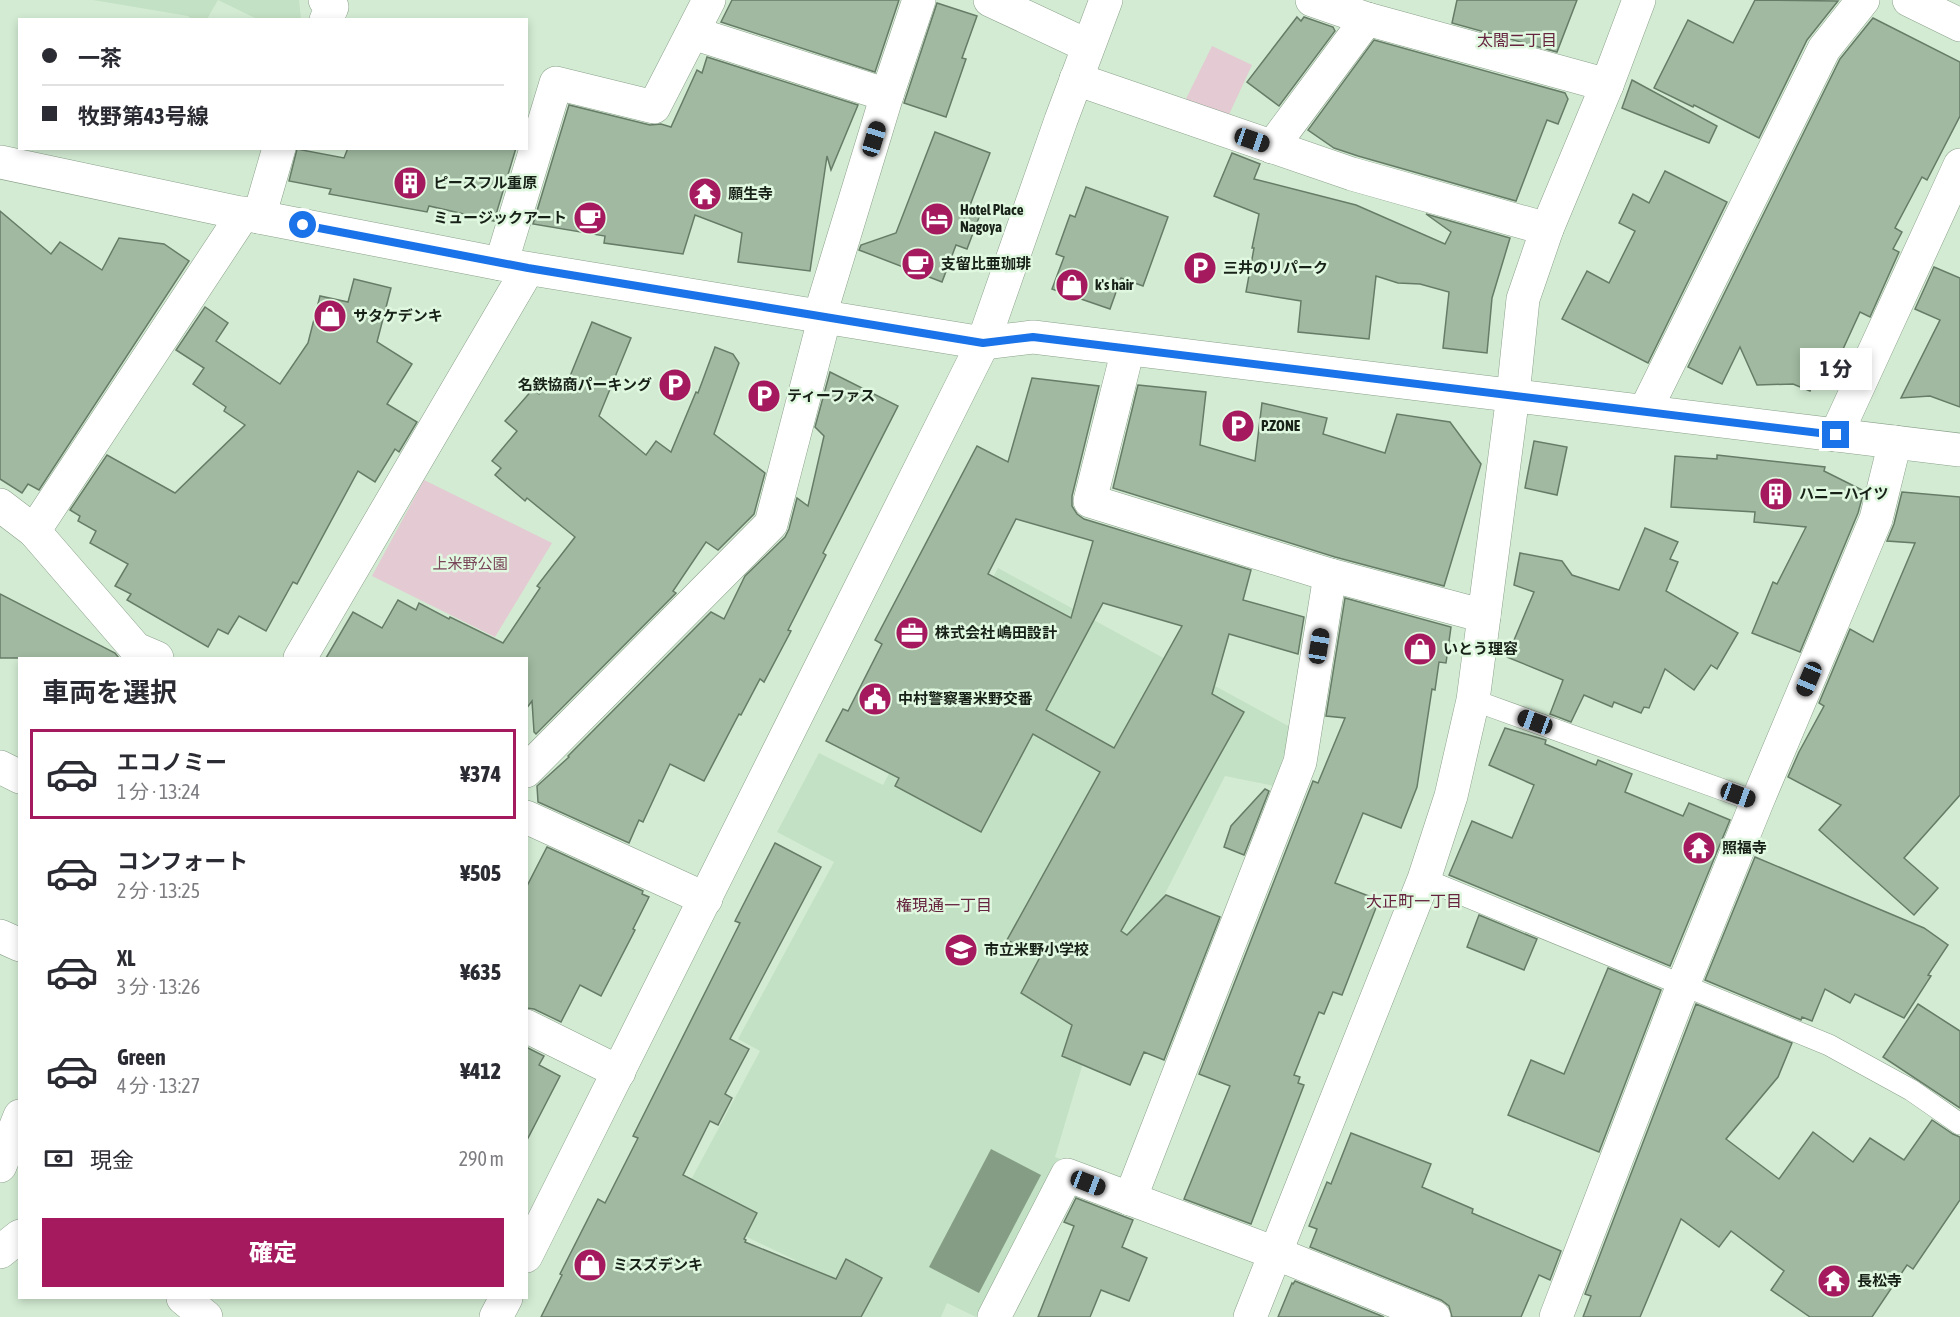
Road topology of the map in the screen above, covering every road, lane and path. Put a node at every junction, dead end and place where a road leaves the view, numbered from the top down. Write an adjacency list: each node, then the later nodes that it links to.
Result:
1 (325, 0): 10 (street)
2 (709, 0): 13 (street)
3 (919, 0): 17 (street)
4 (990, 0): 14 (street)
5 (1106, 0): 14 (street)
6 (1312, 0): 11 (street)
7 (1639, 0): 16 (street)
8 (1863, 0): 29 (street)
9 (1909, 0): 12 (street)
10 (327, 18)
11 (1367, 19): 16 (street); 18 (street)
12 (1960, 25)
13 (693, 33): 17 (street); 24 (street)
14 (1088, 46): 15 (street)
15 (1076, 79): 18 (street); 26 (street)
16 (1607, 85): 23 (street)
17 (887, 95): 25 (street)
18 (1272, 147): 23 (street)
19 (278, 150): 22 (street)
20 (0, 162): 22 (street)
21 (1960, 165): 30 (street)
22 (252, 215): 24 (street); 34 (street)
23 (1547, 229): 28 (street)
24 (514, 266): 25 (street); 38 (street)
25 (823, 316): 26 (street); 41 (street)
26 (983, 343): 27 (street); 46 (street)
27 (1128, 349): 28 (street); 35 (street)
28 (1513, 395): 29 (street); 36 (street)
29 (1645, 411): 30 (street)
30 (1836, 435): 31 (street)
31 (1895, 441): 32 (street); 43 (street)
32 (1960, 450)
33 (0, 506): 34 (street)
34 (33, 531): 37 (street)
35 (1330, 575): 36 (street); 57 (street)
36 (1484, 616): 39 (street)
37 (155, 657)
38 (301, 657)
39 (1473, 700): 43 (lane); 45 (street)
40 (0, 767): 42 (street)
41 (528, 769)
42 (18, 776)
43 (1757, 802): 49 (street)
44 (528, 818): 46 (street)
45 (1424, 879): 49 (lane); 61 (street)
46 (706, 899): 51 (street)
47 (0, 936): 48 (street)
48 (18, 944)
49 (1683, 985): 53 (lane); 69 (street)
50 (528, 1027): 51 (street)
51 (619, 1072): 60 (street)
52 (18, 1121): 54 (street)
53 (1960, 1124)
54 (0, 1166)
55 (0, 1173): 56 (street)
56 (18, 1181)
57 (1130, 1199): 61 (street); 66 (street)
58 (18, 1238): 59 (street)
59 (0, 1252)
60 (528, 1252)
61 (1275, 1254): 67 (street); 68 (street)
62 (184, 1299): 64 (street)
63 (505, 1299): 65 (street)
64 (206, 1317)
65 (496, 1317)
66 (994, 1317)
67 (1250, 1317)
68 (1434, 1317)
69 (1556, 1317)

